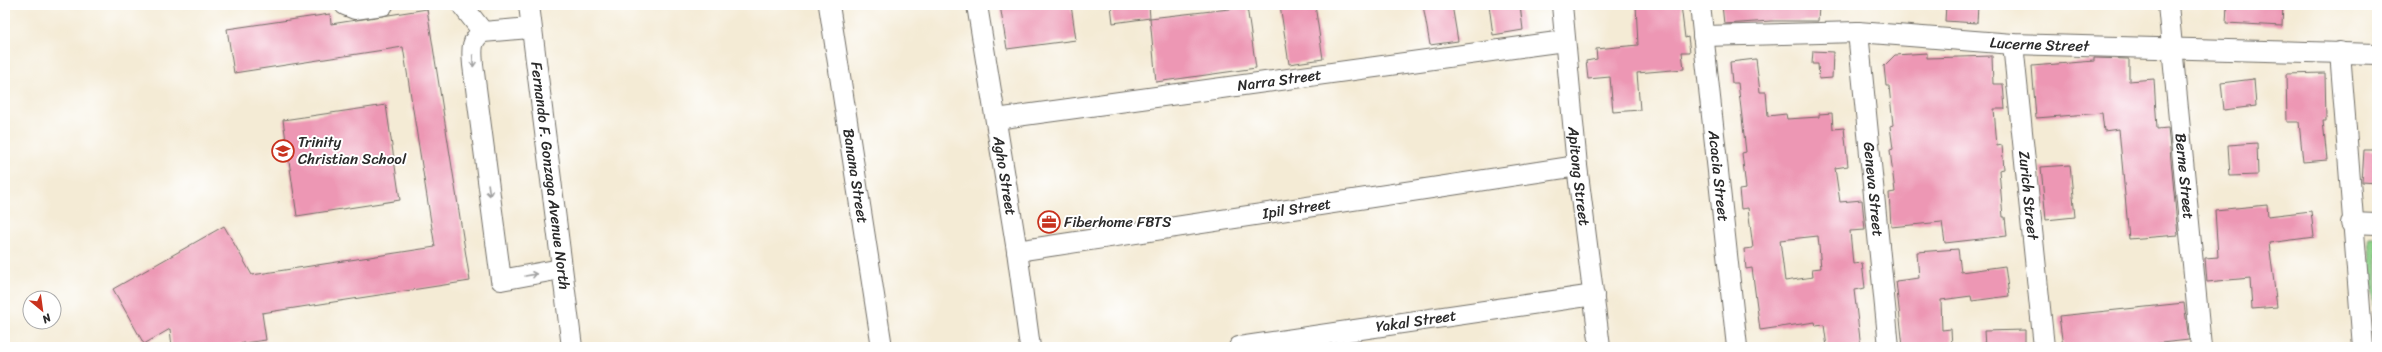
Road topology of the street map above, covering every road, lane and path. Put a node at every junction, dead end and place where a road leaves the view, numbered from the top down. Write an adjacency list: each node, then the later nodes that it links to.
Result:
1 (345, 5): 2 (street)
2 (383, 5)
3 (462, 5): 11 (street)
4 (529, 5): 10 (street, Fernando F. Gonzaga Avenue North)
5 (829, 5): 27 (street, Banana Street)
6 (977, 5): 19 (street, Agho Street)
7 (1562, 5): 14 (street, Apitong Street)
8 (1700, 5): 13 (street, Acacia Street)
9 (2168, 5): 16 (street, Berne Street)
10 (530, 28): 11 (street); 24 (street, Fernando F. Gonzaga Avenue North)
11 (482, 32): 24 (street, one-way to 24)
12 (1858, 32): 13 (street, Lucerne Street); 15 (street, Lucerne Street); 32 (street, Geneva Street)
13 (1703, 36): 31 (street, Acacia Street)
14 (1564, 41): 19 (street, Narra Street); 20 (street, Apitong Street)
15 (2013, 44): 16 (street, Lucerne Street); 33 (street, Zurich Street)
16 (2172, 49): 17 (street, Lucerne Street); 34 (street, Berne Street)
17 (2340, 52): 18 (street, Lucerne Street); 21 (street)
18 (2377, 54)
19 (996, 119): 23 (street, Agho Street)
20 (1577, 166): 23 (street, Ipil Street); 25 (street, Apitong Street)
21 (2352, 223): 22 (street); 35 (street)
22 (2377, 224)
23 (1017, 251): 28 (street, Agho Street)
24 (560, 269): 26 (street, Fernando F. Gonzaga Avenue North)
25 (1594, 295): 29 (street, Yakal Street); 30 (street, Apitong Street)
26 (572, 347)
27 (882, 347)
28 (1030, 347)
29 (1239, 347)
30 (1600, 347)
31 (1737, 347)
32 (1889, 347)
33 (2044, 347)
34 (2201, 347)
35 (2363, 347)

